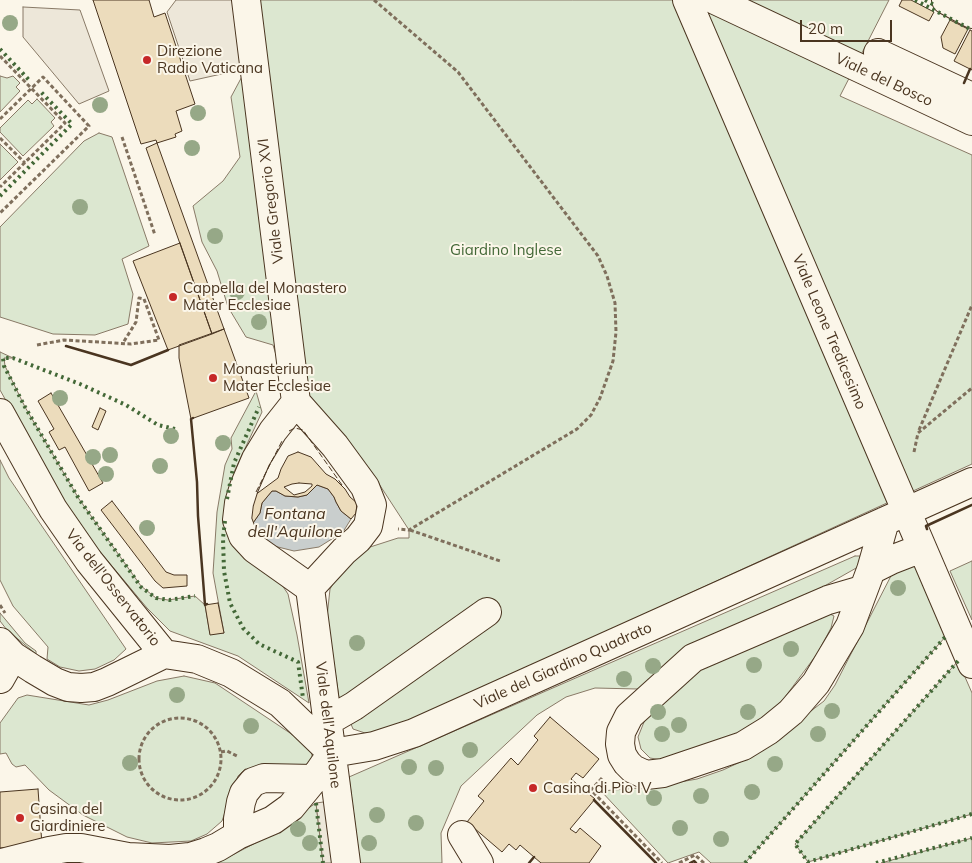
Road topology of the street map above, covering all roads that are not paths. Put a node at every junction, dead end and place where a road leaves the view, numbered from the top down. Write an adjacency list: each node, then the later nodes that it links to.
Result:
1 (246, 0): 9 (street, Viale Gregorio XVI)
2 (687, 0): 12 (street, Viale Leone Tredicesimo)
3 (715, 0): 8 (street, Viale del Bosco)
4 (946, 0): 5 (street)
5 (972, 14)
6 (878, 53): 7 (street)
7 (972, 97)
8 (972, 121)
9 (296, 402): 15 (street); 15 (street)
10 (0, 413): 17 (street, Via dell'Osservatorio)
11 (972, 482): 12 (street, Viale del Giardino Quadrato)
12 (896, 517): 13 (street, Viale Leone Tredicesimo); 14 (street); 21 (street, Viale del Giardino Quadrato)
13 (922, 548): 14 (street); 19 (street, Viale Leone Tredicesimo)
14 (867, 580): 14 (street)
15 (310, 588): 20 (street, Viale dell'Aquilone)
16 (487, 612): 20 (street)
17 (164, 654): 18 (street, Via dell'Osservatorio); 21 (street)
18 (4, 659)
19 (972, 664)
20 (328, 721): 21 (street, Viale dell'Aquilone)
21 (332, 753): 22 (street); 26 (street, Viale dell'Aquilone)
22 (314, 779): 23 (street); 23 (street)
23 (238, 835): 25 (street)
24 (462, 836): 27 (street)
25 (2, 863)
26 (346, 863)
27 (479, 863)

